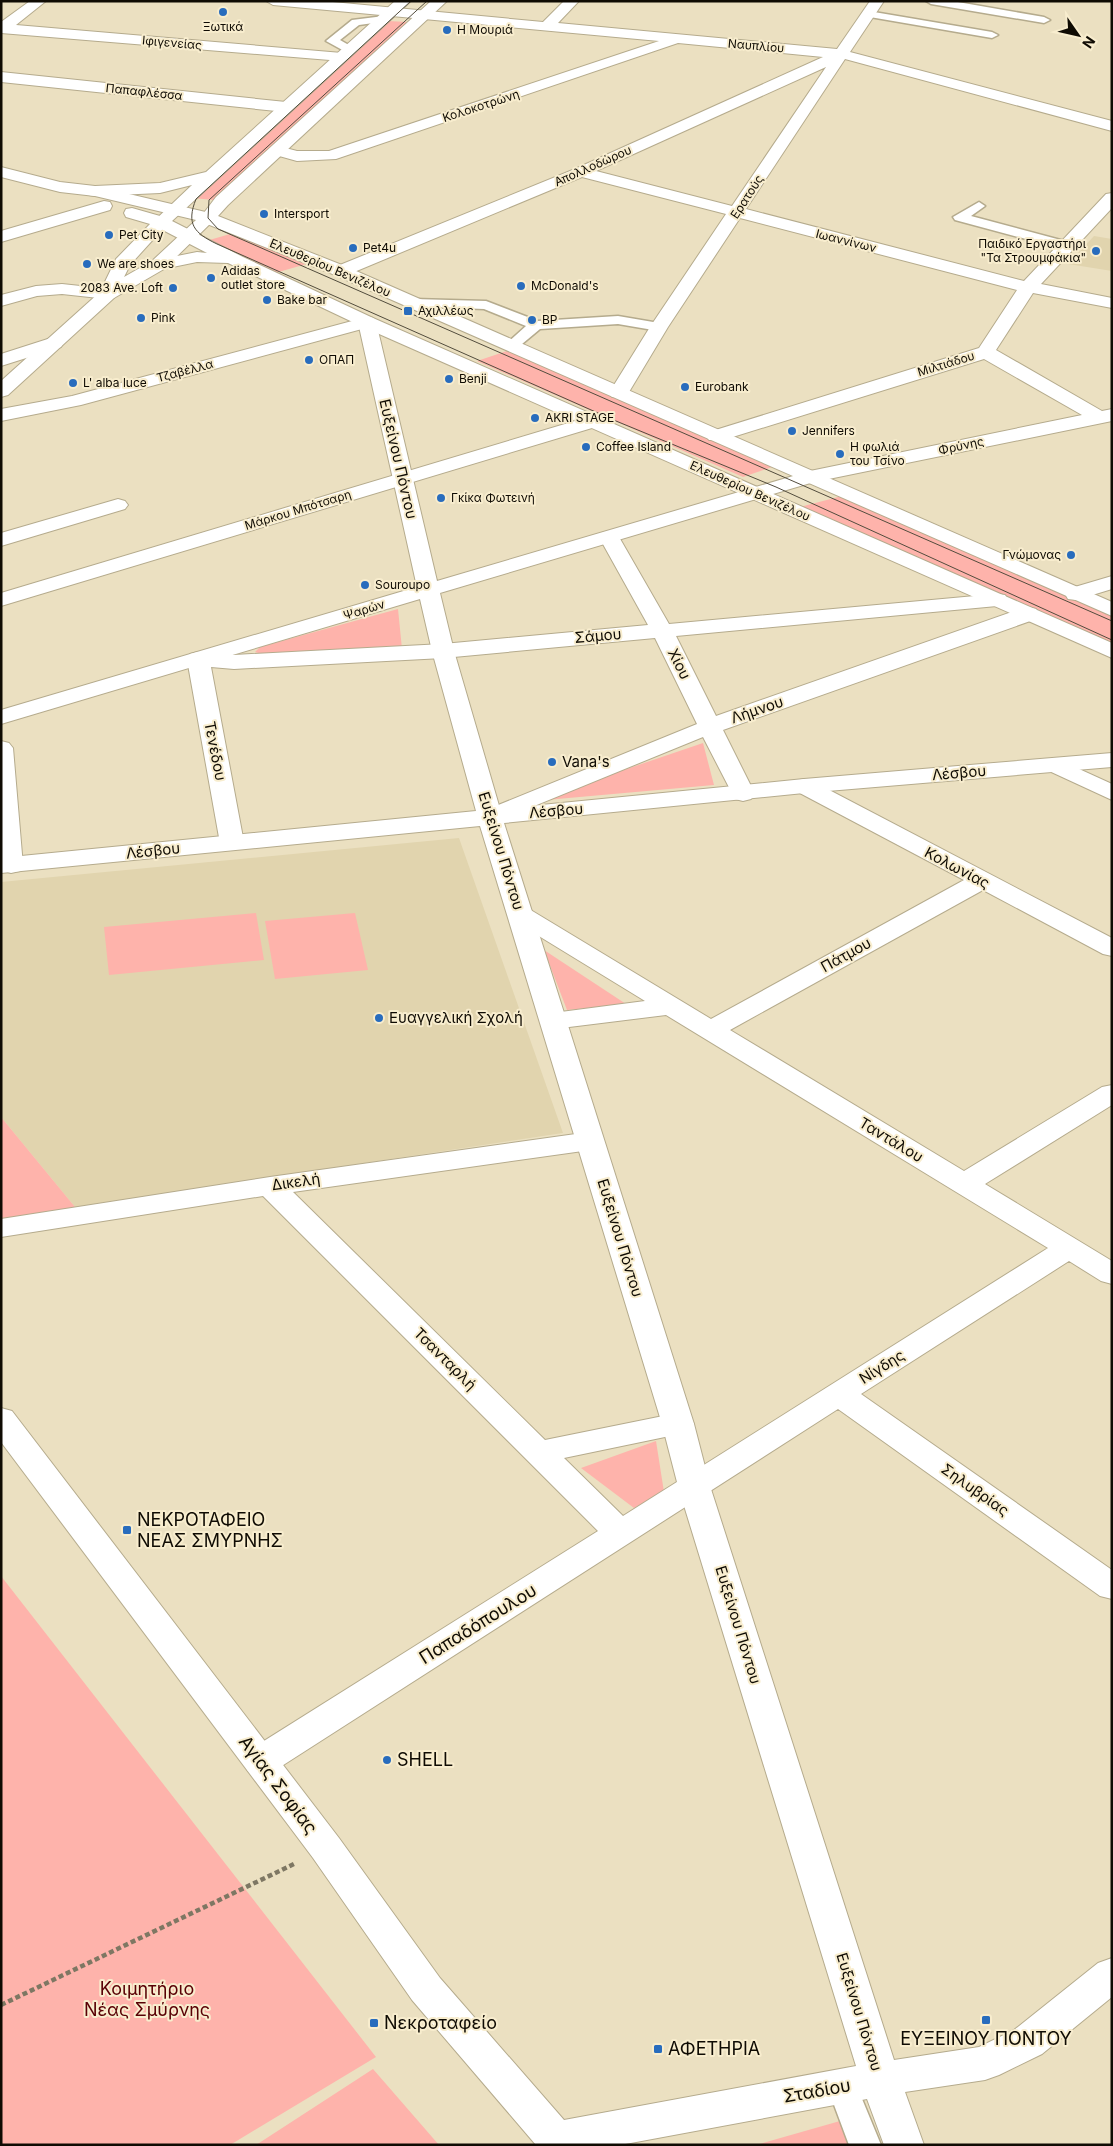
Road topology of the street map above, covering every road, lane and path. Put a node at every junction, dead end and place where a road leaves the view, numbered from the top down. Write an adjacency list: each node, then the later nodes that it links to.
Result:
1 (39, 1): 11 (street)
2 (273, 1): 7 (street, Ναυπλίου)
3 (440, 1): 8 (street)
4 (572, 1): 10 (street)
5 (931, 1): 9 (lane)
6 (872, 8): 12 (lane); 15 (street, Ερατούς)
7 (394, 11): 8 (street, Ναυπλίου); 14 (street)
8 (426, 14): 10 (street, Ναυπλίου); 19 (street)
9 (1044, 20)
10 (547, 26): 13 (street, Ναυπλίου)
11 (2, 28): 14 (street, Ιφιγενείας)
12 (992, 35)
13 (682, 39): 15 (street, Ναυπλίου); 19 (street, Κολοκοτρώνη)
14 (346, 54): 17 (street)
15 (842, 54): 18 (street, Ναυπλίου); 21 (street, Απολλοδώρου); 29 (street, Ερατούς)
16 (1, 77): 17 (street, Παπαφλέσσα)
17 (286, 108): 22 (street)
18 (1112, 126)
19 (278, 151): 30 (street)
20 (1, 172): 23 (street, Ελευθερίου Βενιζέλου)
21 (581, 172): 29 (street, Ιωαννίνων); 37 (street, Απολλοδώρου)
22 (209, 176): 24 (street); 28 (street)
23 (60, 187): 24 (street, Ελευθερίου Βενιζέλου); 26 (street, Ελευθερίου Βενιζέλου)
24 (95, 191): 28 (street, Ελευθερίου Βενιζέλου)
25 (1112, 198): 34 (street, Μιλτιάδου)
26 (104, 206): 31 (street, Ελευθερίου Βενιζέλου); 33 (street)
27 (979, 206): 34 (lane)
28 (173, 209): 30 (street, Ελευθερίου Βενιζέλου); 31 (street)
29 (736, 213): 38 (street, Ιωαννίνων); 45 (street, Ερατούς)
30 (208, 218): 32 (street); 37 (street, Ελευθερίου Βενιζέλου)
31 (161, 222): 32 (street, Ελευθερίου Βενιζέλου); 39 (street)
32 (189, 236): 35 (street, Ελευθερίου Βενιζέλου); 36 (street)
33 (1, 237)
34 (1067, 246): 38 (street, Μιλτιάδου)
35 (237, 261): 36 (street); 43 (street, Ελευθερίου Βενιζέλου)
36 (158, 265): 39 (street)
37 (341, 271): 41 (street, Ελευθερίου Βενιζέλου)
38 (1028, 287): 42 (street, Ιωαννίνων); 48 (street, Μιλτιάδου)
39 (108, 294): 40 (street); 46 (street)
40 (1, 301)
41 (414, 303): 44 (lane); 47 (street, Ελευθερίου Βενιζέλου)
42 (1112, 303)
43 (367, 322): 52 (street, Τζαβέλλα); 54 (street, Ελευθερίου Βενιζέλου); 57 (street, Ευξείνου Πόντου)
44 (536, 325): 45 (lane); 47 (lane)
45 (659, 327): 51 (street, Ερατούς)
46 (54, 344): 49 (street); 50 (street)
47 (511, 346): 51 (street, Ελευθερίου Βενιζέλου)
48 (986, 352): 53 (street); 55 (street, Μιλτιάδου)
49 (1, 360)
50 (1, 392)
51 (619, 393): 55 (street, Ελευθερίου Βενιζέλου)
52 (1, 415)
53 (1106, 416): 56 (street, Φρύνης)
54 (595, 421): 57 (street, Μάρκου Μπότσαρη); 58 (street, Ελευθερίου Βενιζέλου)
55 (716, 436): 56 (street, Ελευθερίου Βενιζέλου)
56 (810, 477): 58 (street, Φρύνης); 64 (street, Ελευθερίου Βενιζέλου)
57 (402, 479): 63 (street, Ευξείνου Πόντου); 65 (street, Μάρκου Μπότσαρη)
58 (756, 494): 60 (street, Ψαρών); 66 (street, Ελευθερίου Βενιζέλου)
59 (118, 505): 61 (street)
60 (609, 537): 63 (street, Ψαρών); 69 (street, Χίου)
61 (1, 540)
62 (1112, 582): 64 (street)
63 (428, 590): 70 (street, Ευξείνου Πόντου); 72 (street, Ψαρών)
64 (1076, 594): 67 (street, Ελευθερίου Βενιζέλου)
65 (1, 600)
66 (997, 600): 68 (street, Ελευθερίου Βενιζέλου); 69 (street, Σάμου)
67 (1112, 610)
68 (1028, 614): 71 (street, Ελευθερίου Βενιζέλου); 74 (street, Λήμνου)
69 (662, 630): 70 (street, Σάμου); 74 (street, Χίου)
70 (442, 651): 72 (street, Σάμου); 81 (street, Ευξείνου Πόντου)
71 (1112, 651)
72 (198, 659): 73 (street, Ψαρών); 82 (street, Τενέδου)
73 (1, 717)
74 (711, 726): 80 (street, Χίου); 81 (street, Λήμνου)
75 (1, 748): 83 (street)
76 (1112, 760): 77 (street, Λέσβου)
77 (1055, 765): 78 (street, Λέσβου); 79 (street)
78 (804, 786): 80 (street, Λέσβου); 84 (street, Κολωνίας)
79 (1112, 792)
80 (743, 794): 81 (street, Λέσβου)
81 (490, 817): 82 (street, Λέσβου); 85 (street, Ευξείνου Πόντου)
82 (232, 843): 83 (street, Λέσβου)
83 (6, 866)
84 (982, 880): 86 (street, Κολωνίας); 89 (street, Πάτμου)
85 (520, 914): 87 (street, Ταντάλου); 88 (street, Ευξείνου Πόντου)
86 (1112, 948)
87 (671, 1006): 88 (street); 89 (street, Ταντάλου)
88 (553, 1021): 91 (street, Ευξείνου Πόντου)
89 (710, 1030): 92 (street, Ταντάλου)
90 (1112, 1093): 92 (street)
91 (590, 1141): 93 (street, Δικελή); 99 (street, Ευξείνου Πόντου)
92 (964, 1184): 95 (street, Ταντάλου)
93 (270, 1186): 94 (street, Δικελή); 100 (street, Τσανταρλή)
94 (1, 1228)
95 (1069, 1248): 96 (street, Ταντάλου); 97 (street, Νίγδης)
96 (1112, 1274)
97 (839, 1394): 101 (street, Νίγδης); 103 (street, Σηλυβρίας)
98 (1, 1420): 104 (street, Αγίας Σοφίας)
99 (678, 1424): 100 (street); 101 (street, Ευξείνου Πόντου)
100 (540, 1452): 102 (street, Τσανταρλή)
101 (694, 1486): 102 (street, Παπαδόπουλου); 108 (street, Ευξείνου Πόντου)
102 (620, 1533): 104 (street, Παπαδόπουλου)
103 (1112, 1587)
104 (261, 1761): 105 (street, Αγίας Σοφίας)
105 (326, 1848): 107 (path); 110 (street, Αγίας Σοφίας)
106 (1112, 1974): 108 (street, Σταδίου)
107 (1, 2005)
108 (880, 2079): 109 (street, Σταδίου); 112 (street, Ευξείνου Πόντου)
109 (842, 2086): 110 (street, Σταδίου); 111 (lane)
110 (559, 2142)
111 (865, 2145)
112 (904, 2145)

